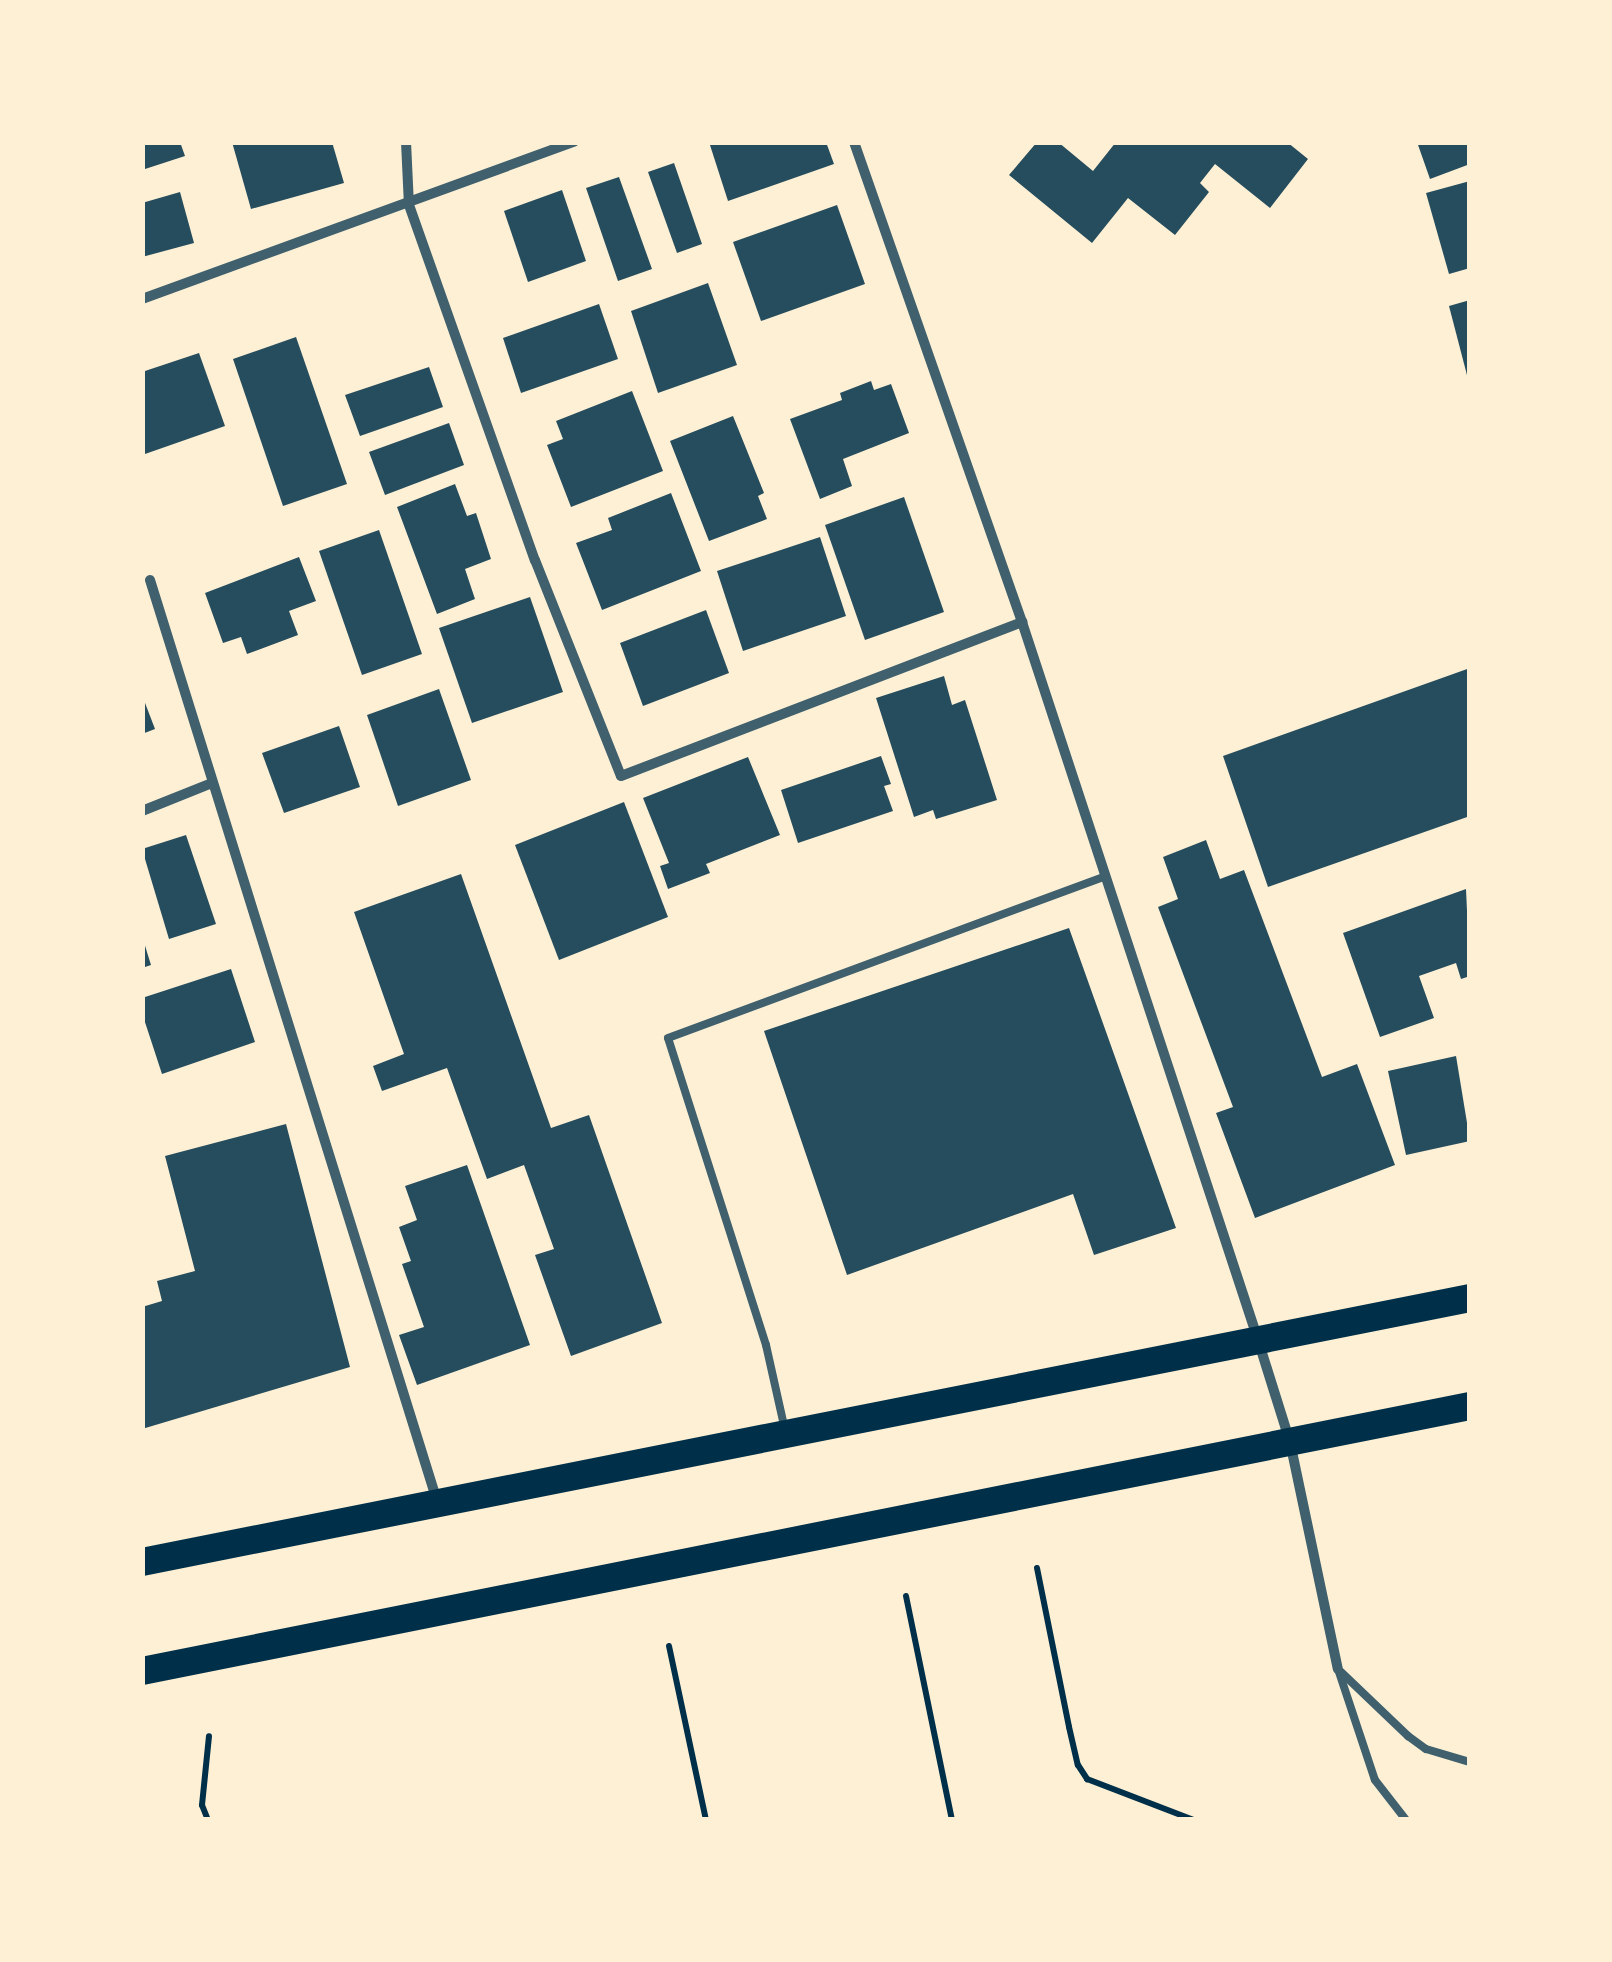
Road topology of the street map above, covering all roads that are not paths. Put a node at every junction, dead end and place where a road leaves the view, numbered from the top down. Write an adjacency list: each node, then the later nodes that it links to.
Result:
1 (406, 142): 4 (street)
2 (574, 142): 4 (street)
3 (854, 142): 7 (street)
4 (409, 205): 5 (street); 7 (street)
5 (142, 298)
6 (150, 580): 8 (street)
7 (1022, 622): 10 (street)
8 (212, 783): 9 (street); 16 (street)
9 (142, 811)
10 (1104, 877): 12 (street); 14 (lane)
11 (1470, 1298): 12 (highway)
12 (1258, 1340): 14 (highway); 15 (street)
13 (1470, 1406): 15 (highway)
14 (786, 1434): 16 (highway)
15 (1290, 1442): 18 (street); 19 (highway)
16 (438, 1504): 17 (highway)
17 (142, 1562)
18 (1338, 1668): 20 (lane); 21 (lane)
19 (142, 1670)
20 (1470, 1762)
21 (1406, 1820)

